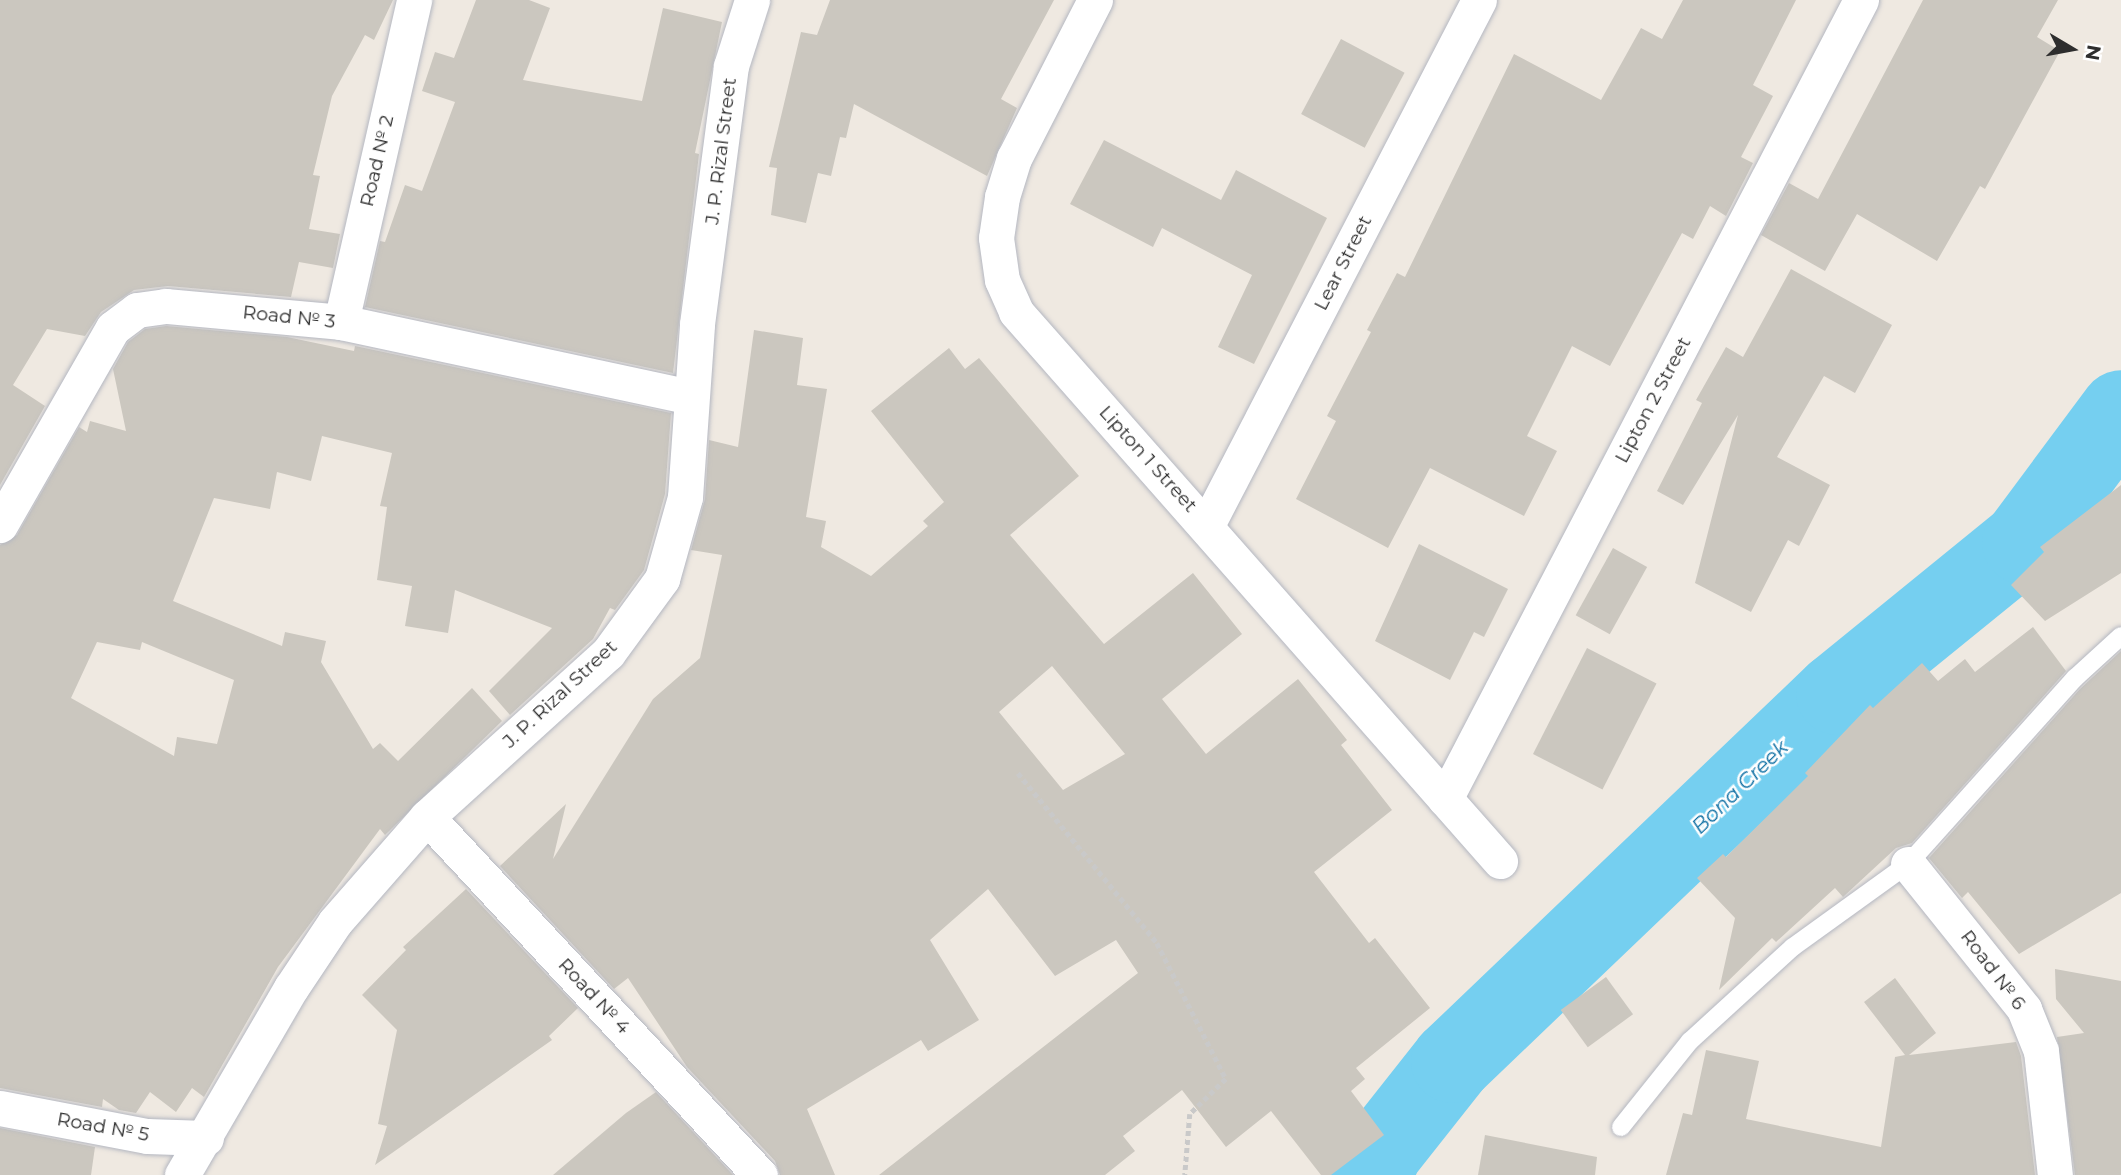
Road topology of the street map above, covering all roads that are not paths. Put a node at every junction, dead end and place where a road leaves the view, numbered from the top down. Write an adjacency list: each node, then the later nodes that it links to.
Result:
1 (414, 0): 6 (street, Road № 2)
2 (752, 0): 7 (street, J. P. Rizal Street)
3 (1096, 0): 9 (street, Lipton 1 Street)
4 (1479, 0): 9 (street, Lear Street)
5 (1861, 0): 11 (street, Lipton 2 Street)
6 (341, 322): 7 (street, Road № 3); 8 (street, Road № 3)
7 (690, 397): 12 (street, J. P. Rizal Street)
8 (0, 525)
9 (1207, 525): 11 (street, Lipton 1 Street)
10 (2121, 636): 14 (lane)
11 (1445, 799): 13 (street, Lipton 1 Street)
12 (427, 817): 17 (street, J. P. Rizal Street); 19 (street, Road № 4)
13 (1500, 861)
14 (1908, 864): 16 (lane); 20 (street, Road № 6)
15 (0, 1108): 17 (street, Road № 5)
16 (1621, 1127)
17 (206, 1138): 18 (street, J. P. Rizal Street)
18 (183, 1175)
19 (760, 1175)
20 (2055, 1175)

